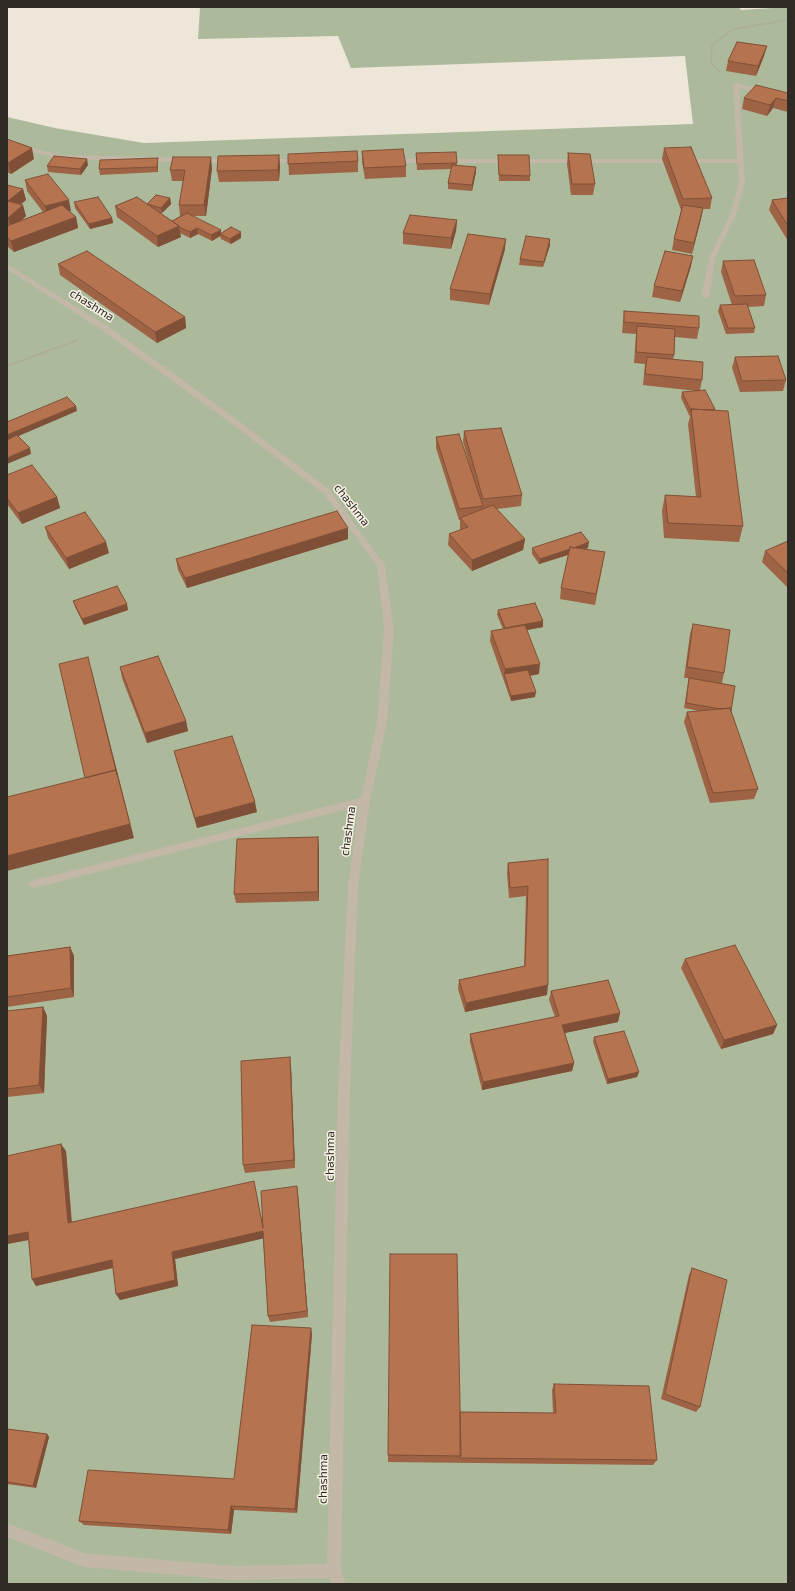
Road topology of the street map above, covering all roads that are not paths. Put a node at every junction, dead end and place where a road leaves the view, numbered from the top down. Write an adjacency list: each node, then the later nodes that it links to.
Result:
1 (788, 98): 7 (street)
2 (7, 143): 3 (street)
3 (241, 161)
4 (256, 161): 5 (street)
5 (312, 161)
6 (384, 161): 7 (street)
7 (741, 161): 9 (street)
8 (7, 266): 10 (street, сhashma)
9 (705, 296)
10 (366, 801): 11 (street); 13 (street, сhashma)
11 (34, 884)
12 (7, 1530): 13 (street)
13 (336, 1578)

